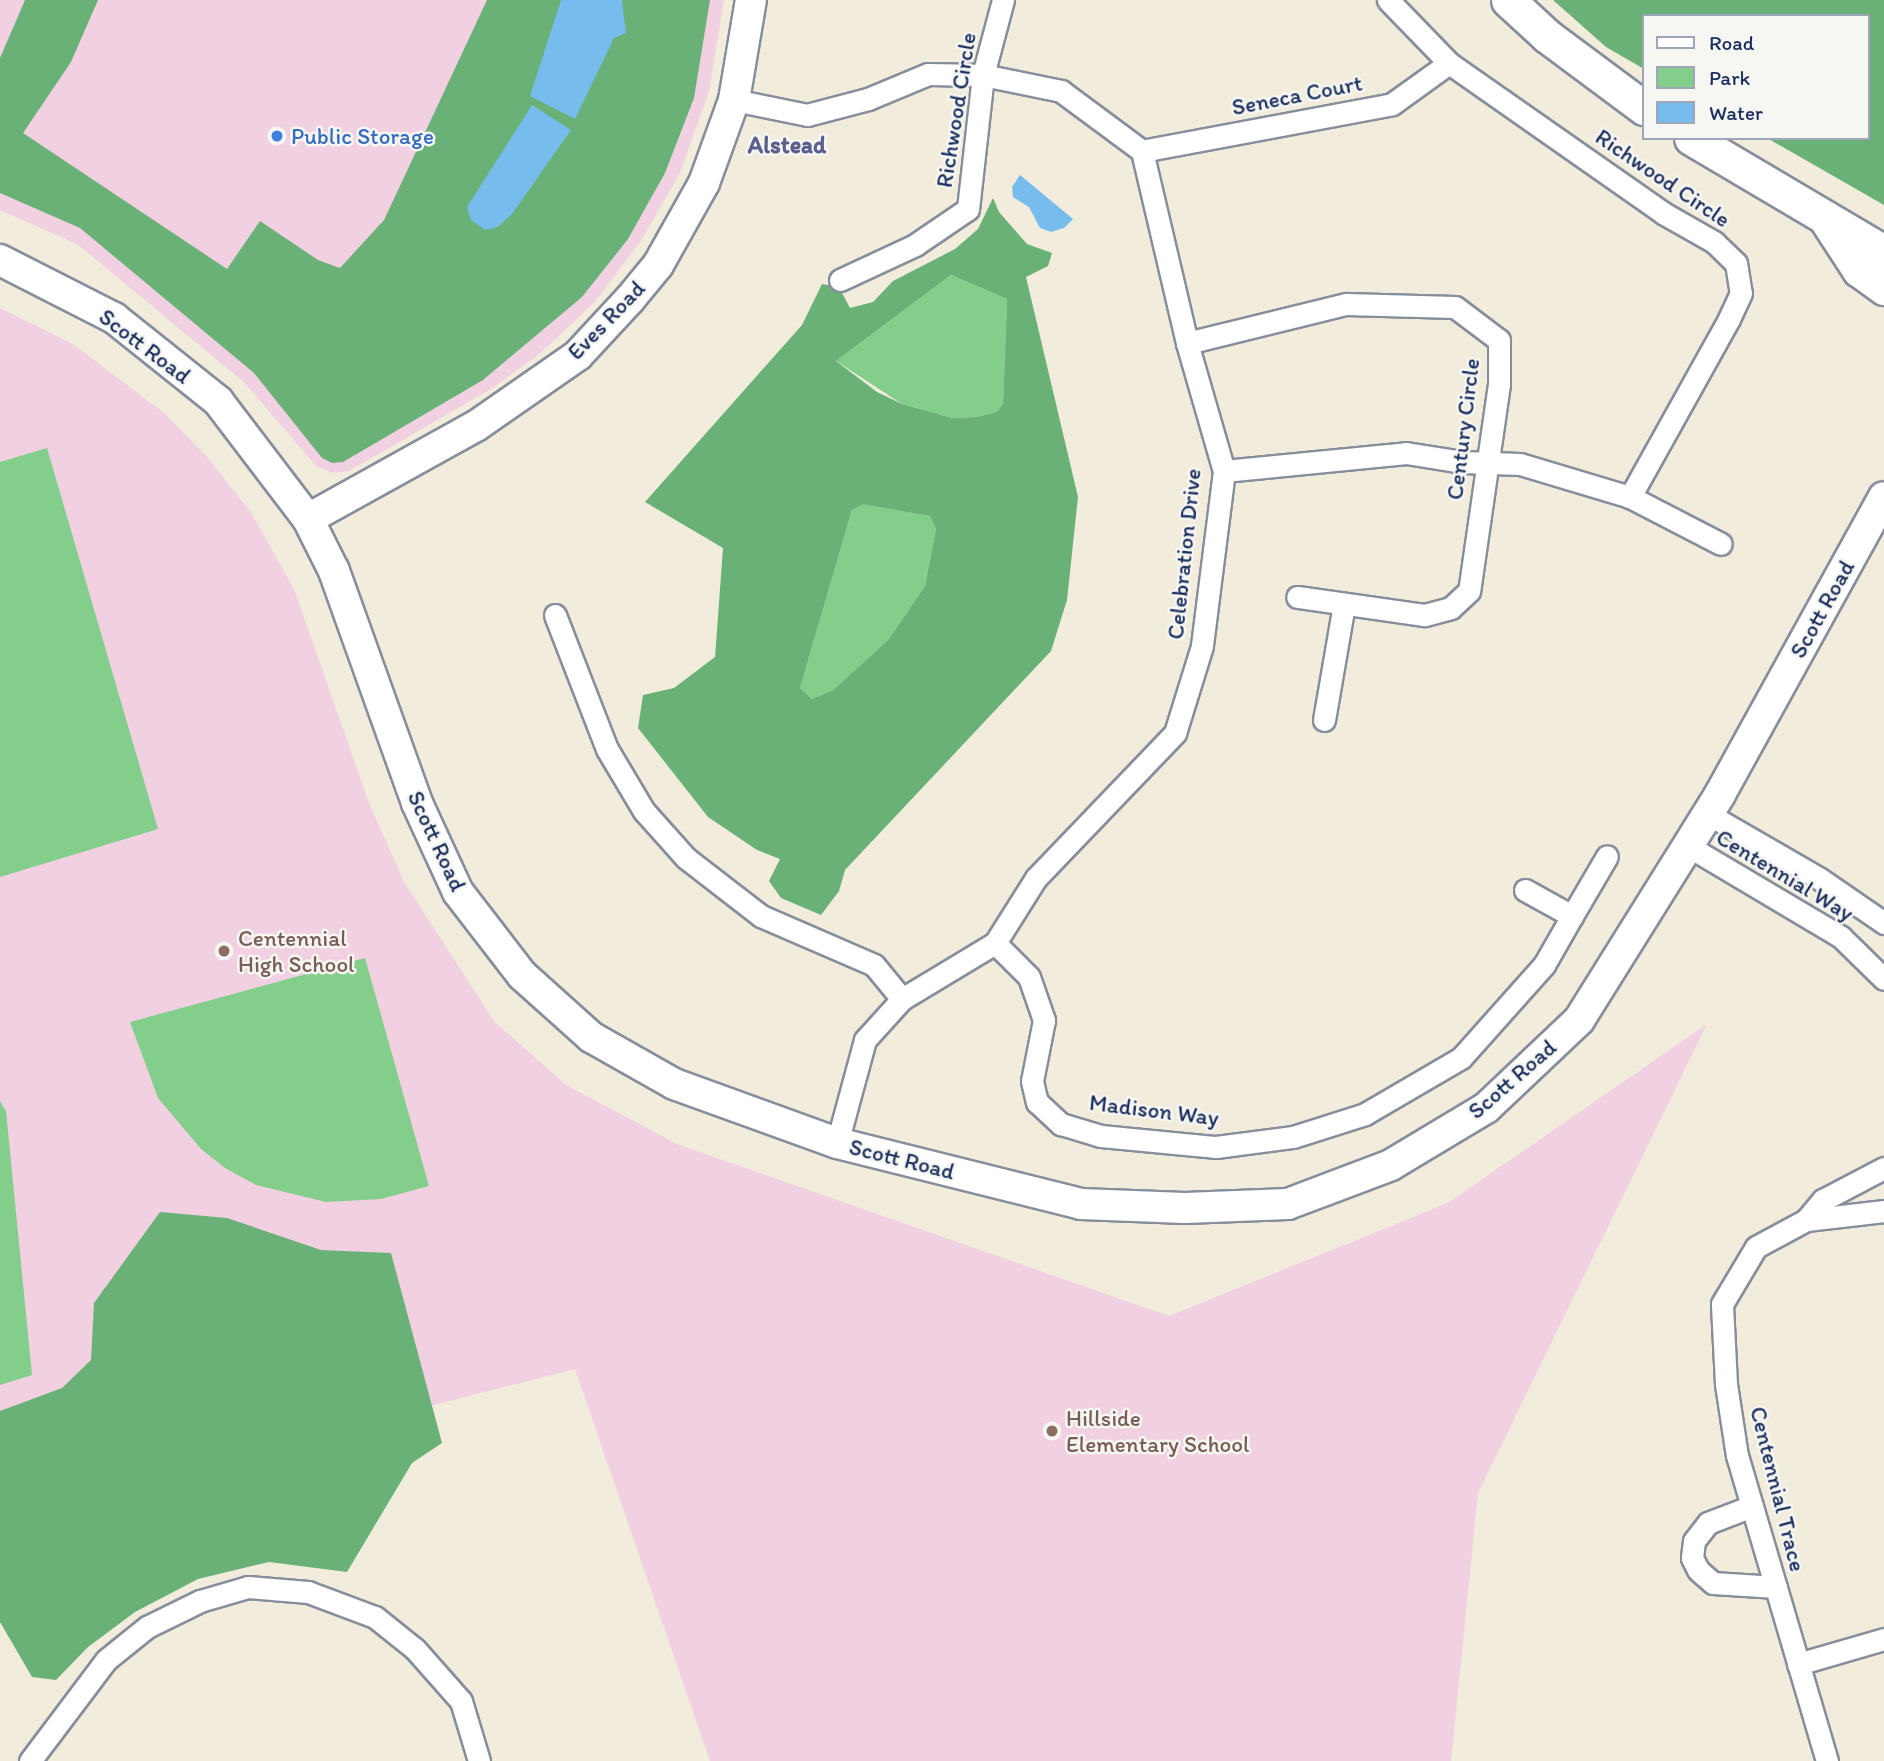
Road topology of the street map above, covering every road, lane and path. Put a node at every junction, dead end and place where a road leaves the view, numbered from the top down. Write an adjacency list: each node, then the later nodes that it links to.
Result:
1 (751, 0): 7 (street, Eves Road)
2 (1003, 0): 6 (street, Richwood Circle)
3 (1388, 0): 5 (street, Richwood Circle)
4 (1508, 0): 8 (main road)
5 (1449, 63): 10 (street, Seneca Court); 19 (street, Richwood Circle)
6 (983, 75): 7 (street); 10 (street); 14 (street, Richwood Circle)
7 (734, 100): 21 (street, Eves Road)
8 (1643, 107)
9 (1694, 140): 11 (main road)
10 (1142, 151): 16 (street, Celebration Drive)
11 (1824, 216): 12 (main road); 15 (main road)
12 (1884, 252)
13 (0, 260): 21 (street, Scott Road)
14 (840, 280)
15 (1884, 288)
16 (1187, 343): 17 (street, Century Circle); 18 (street, Celebration Drive)
17 (1487, 460): 18 (street); 19 (street); 24 (street, Century Circle)
18 (1224, 471): 33 (street, Celebration Drive)
19 (1630, 497): 22 (street)
20 (1884, 497): 27 (street, Scott Road)
21 (309, 519): 36 (street, Scott Road)
22 (1721, 544)
23 (1297, 597): 24 (street, Century Circle)
24 (1344, 604): 26 (street)
25 (555, 615): 35 (street)
26 (1324, 720)
27 (1708, 814): 28 (street, Scott Road); 32 (street, Centennial Way)
28 (1688, 846): 34 (street, Centennial Way); 36 (street, Scott Road)
29 (1607, 856): 31 (street, Madison Way)
30 (1525, 890): 31 (street)
31 (1572, 916): 33 (street, Madison Way)
32 (1884, 923)
33 (995, 943): 35 (street, Celebration Drive)
34 (1884, 979)
35 (902, 999): 36 (street, Celebration Drive)
36 (837, 1143)
37 (1884, 1168): 39 (street, Centennial Trace)
38 (1884, 1211): 39 (street, Centennial Trace)
39 (1806, 1220): 40 (street, Centennial Trace)
40 (1752, 1506): 41 (street, Centennial Trace); 41 (street)
41 (1776, 1587): 43 (street, Centennial Trace)
42 (1884, 1639): 43 (street)
43 (1798, 1664): 46 (street, Centennial Trace)
44 (30, 1761): 45 (street)
45 (479, 1761)
46 (1827, 1761)

